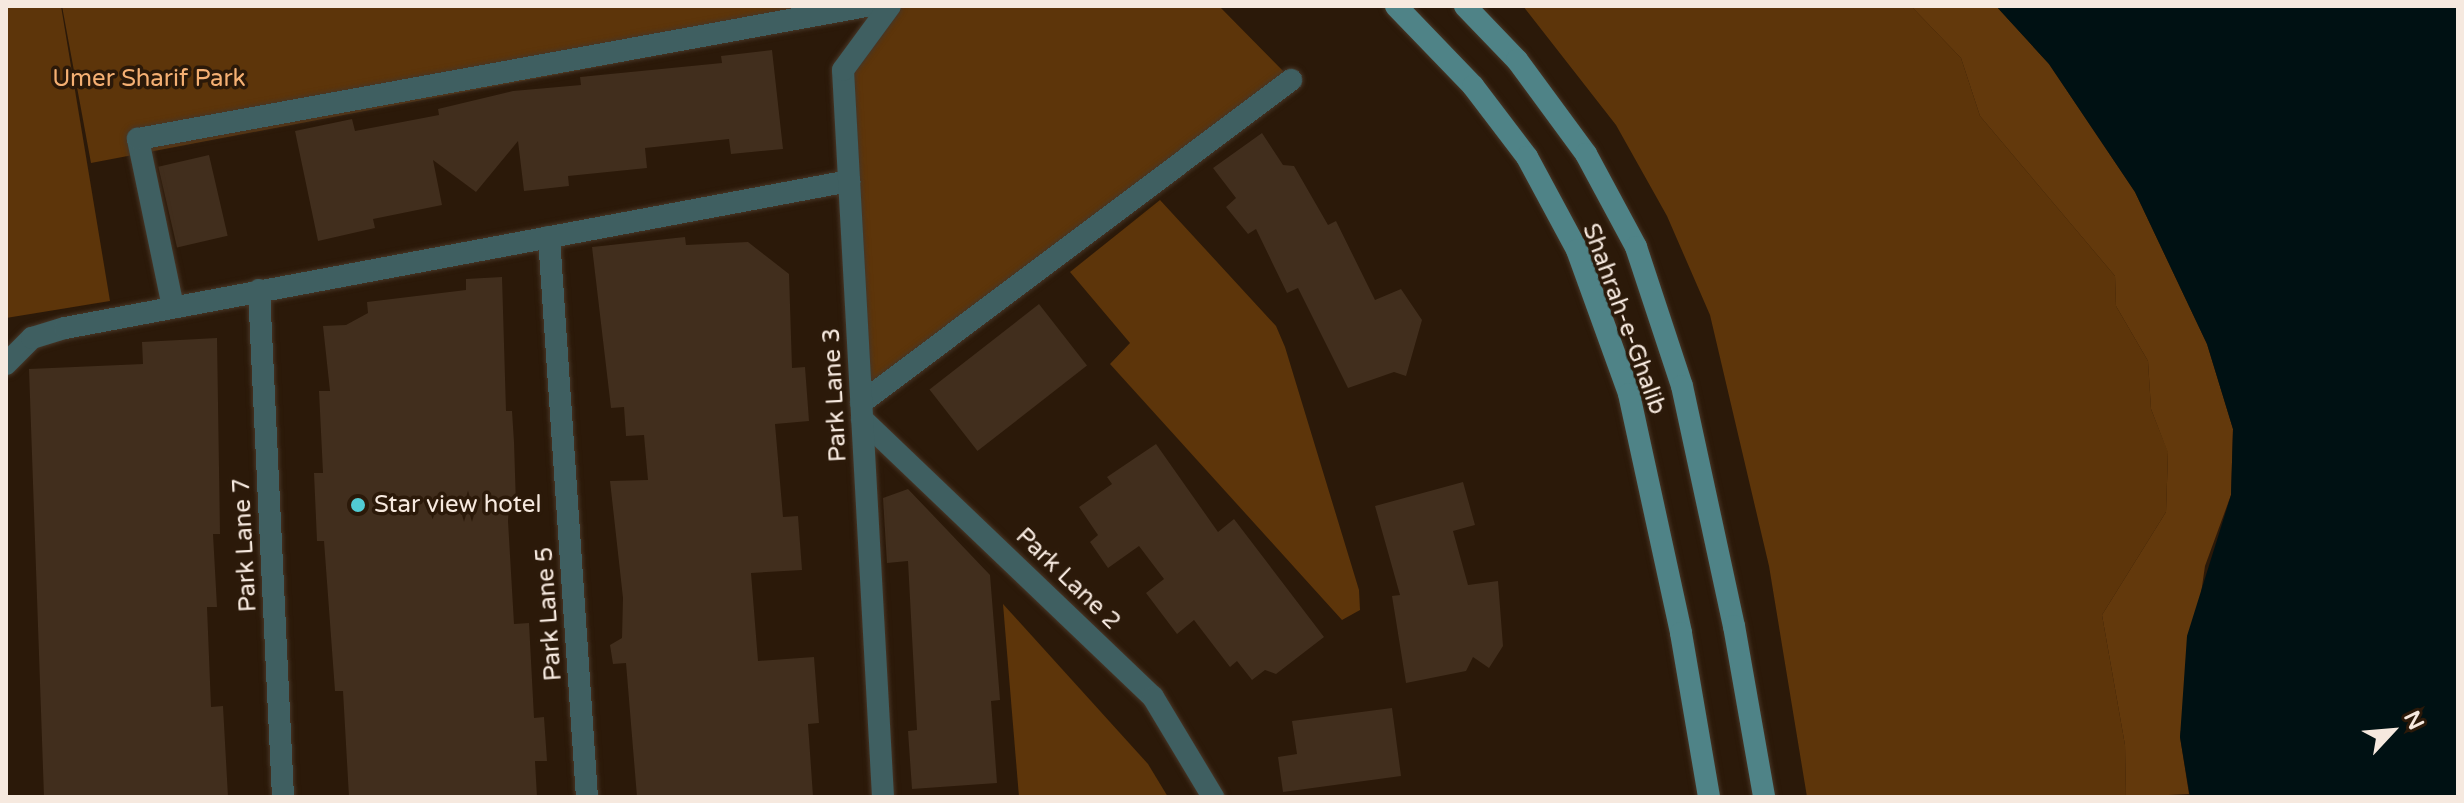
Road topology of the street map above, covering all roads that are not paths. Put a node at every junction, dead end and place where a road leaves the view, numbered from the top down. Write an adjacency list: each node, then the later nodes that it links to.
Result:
1 (866, 6): 9 (street)
2 (890, 6): 6 (street, Park Lane 3)
3 (1396, 6): 16 (main road, Shahrah-e-Ghalib)
4 (1465, 6): 17 (main road, Shahrah-e-Ghalib)
5 (1291, 80): 11 (street)
6 (849, 181): 7 (street); 11 (street, Park Lane 3)
7 (549, 237): 8 (street); 13 (street, Park Lane 5)
8 (259, 290): 9 (street); 12 (street, Park Lane 7)
9 (173, 307): 10 (street)
10 (6, 364)
11 (862, 411): 14 (street, Park Lane 3); 15 (street, Park Lane 2)
12 (283, 797)
13 (587, 797)
14 (883, 797)
15 (1213, 797)
16 (1709, 797)
17 (1764, 797)

